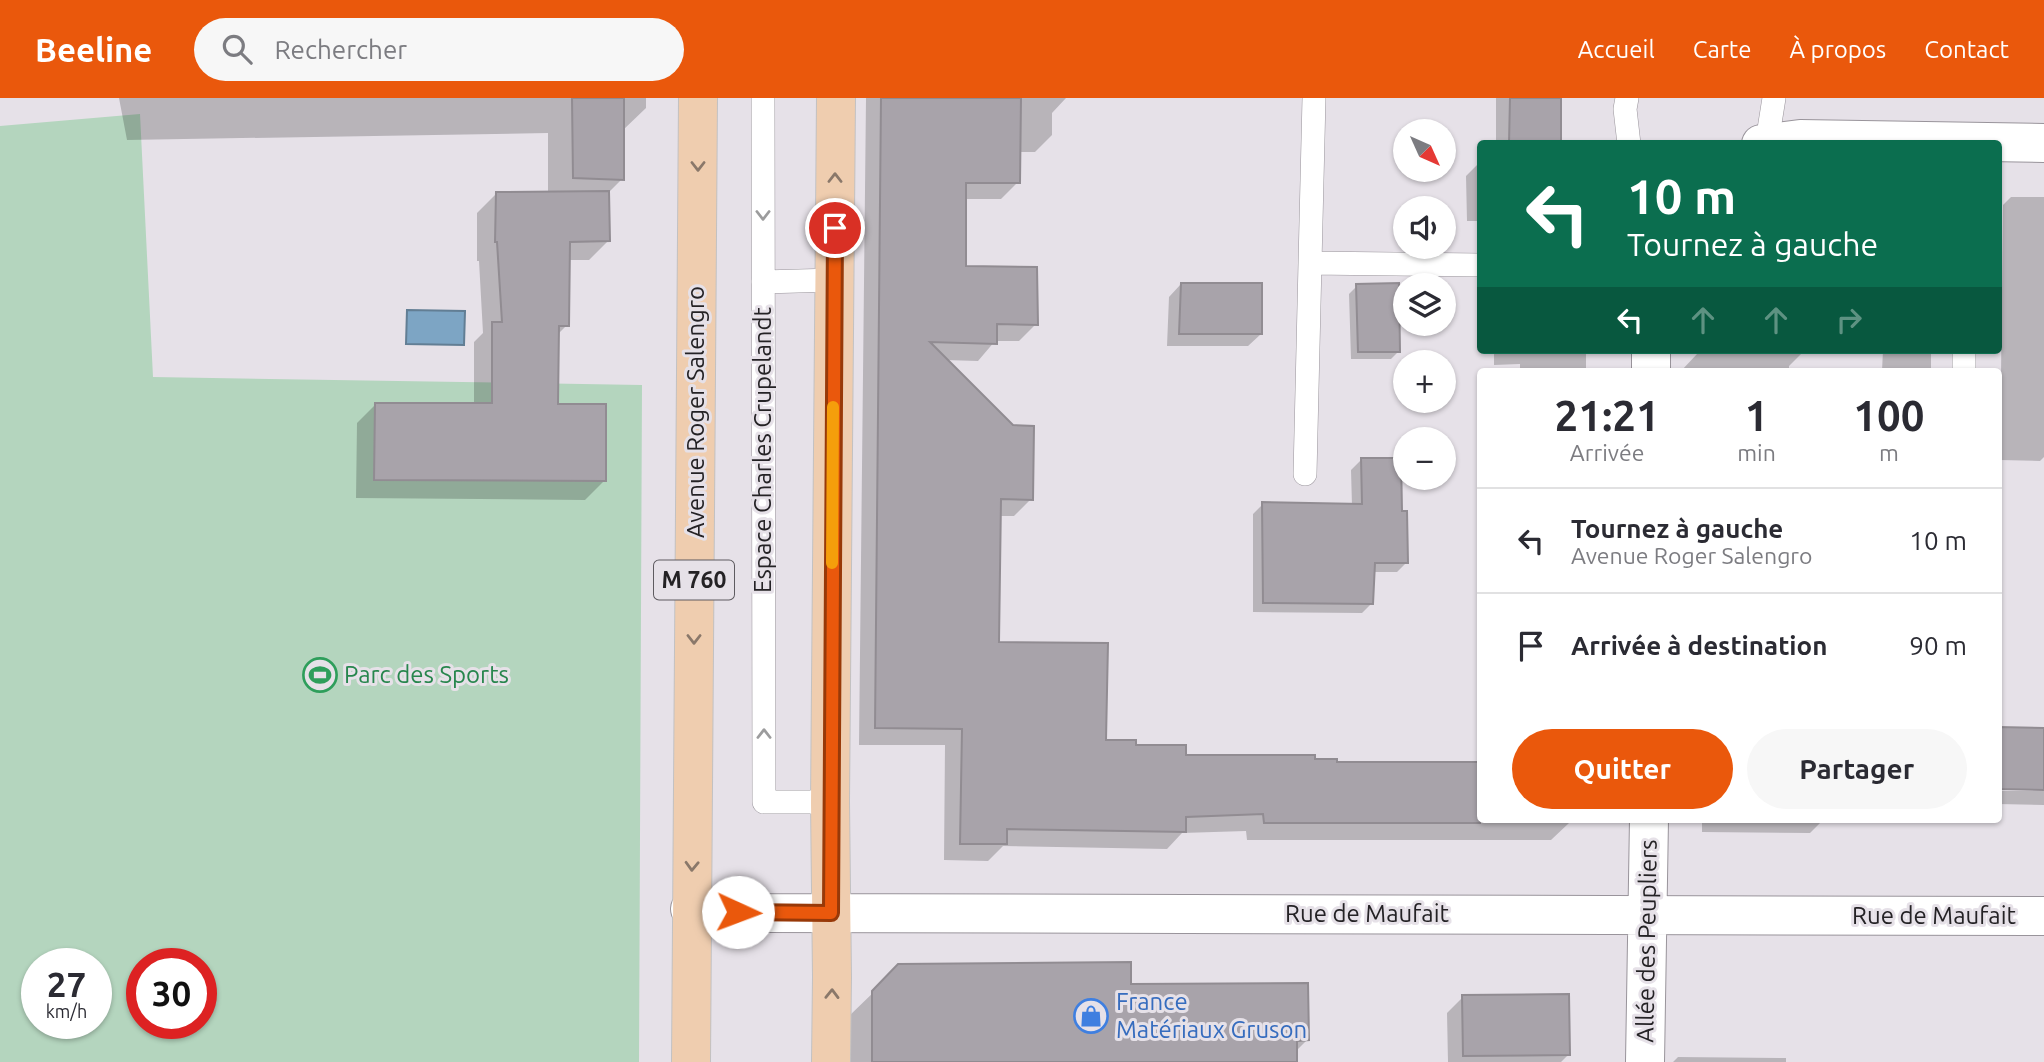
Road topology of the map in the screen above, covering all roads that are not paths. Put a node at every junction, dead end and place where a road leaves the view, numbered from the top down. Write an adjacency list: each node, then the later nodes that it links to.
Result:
1 (698, 98): 20 (main road, Avenue Roger Salengro / M 760, one-way to 20)
2 (763, 98): 16 (lane, Espace Charles Crupelandt, one-way to 16)
3 (836, 98): 15 (main road, one-way to 3)
4 (1314, 98): 13 (lane)
5 (1626, 98): 7 (lane)
6 (1774, 98): 8 (lane)
7 (1629, 140)
8 (1765, 140)
9 (1791, 140): 10 (street)
10 (1843, 140)
11 (2002, 143): 12 (street)
12 (2044, 143)
13 (1310, 263): 14 (lane); 17 (lane)
14 (1477, 265)
15 (834, 279): 16 (lane); 18 (main road)
16 (763, 282): 18 (lane, Espace Charles Crupelandt, one-way to 16)
17 (1305, 474)
18 (830, 802): 21 (main road)
19 (1649, 823): 22 (street, Allée des Peupliers)
20 (690, 909): 21 (street, Rue de Maufait); 24 (main road, Avenue Roger Salengro / M 760)
21 (831, 913): 22 (street, Rue de Maufait); 25 (main road, one-way to 21)
22 (1649, 915): 23 (street, Rue de Maufait); 26 (street, Allée des Peupliers)
23 (2044, 916)
24 (691, 1062)
25 (831, 1062)
26 (1645, 1062)

